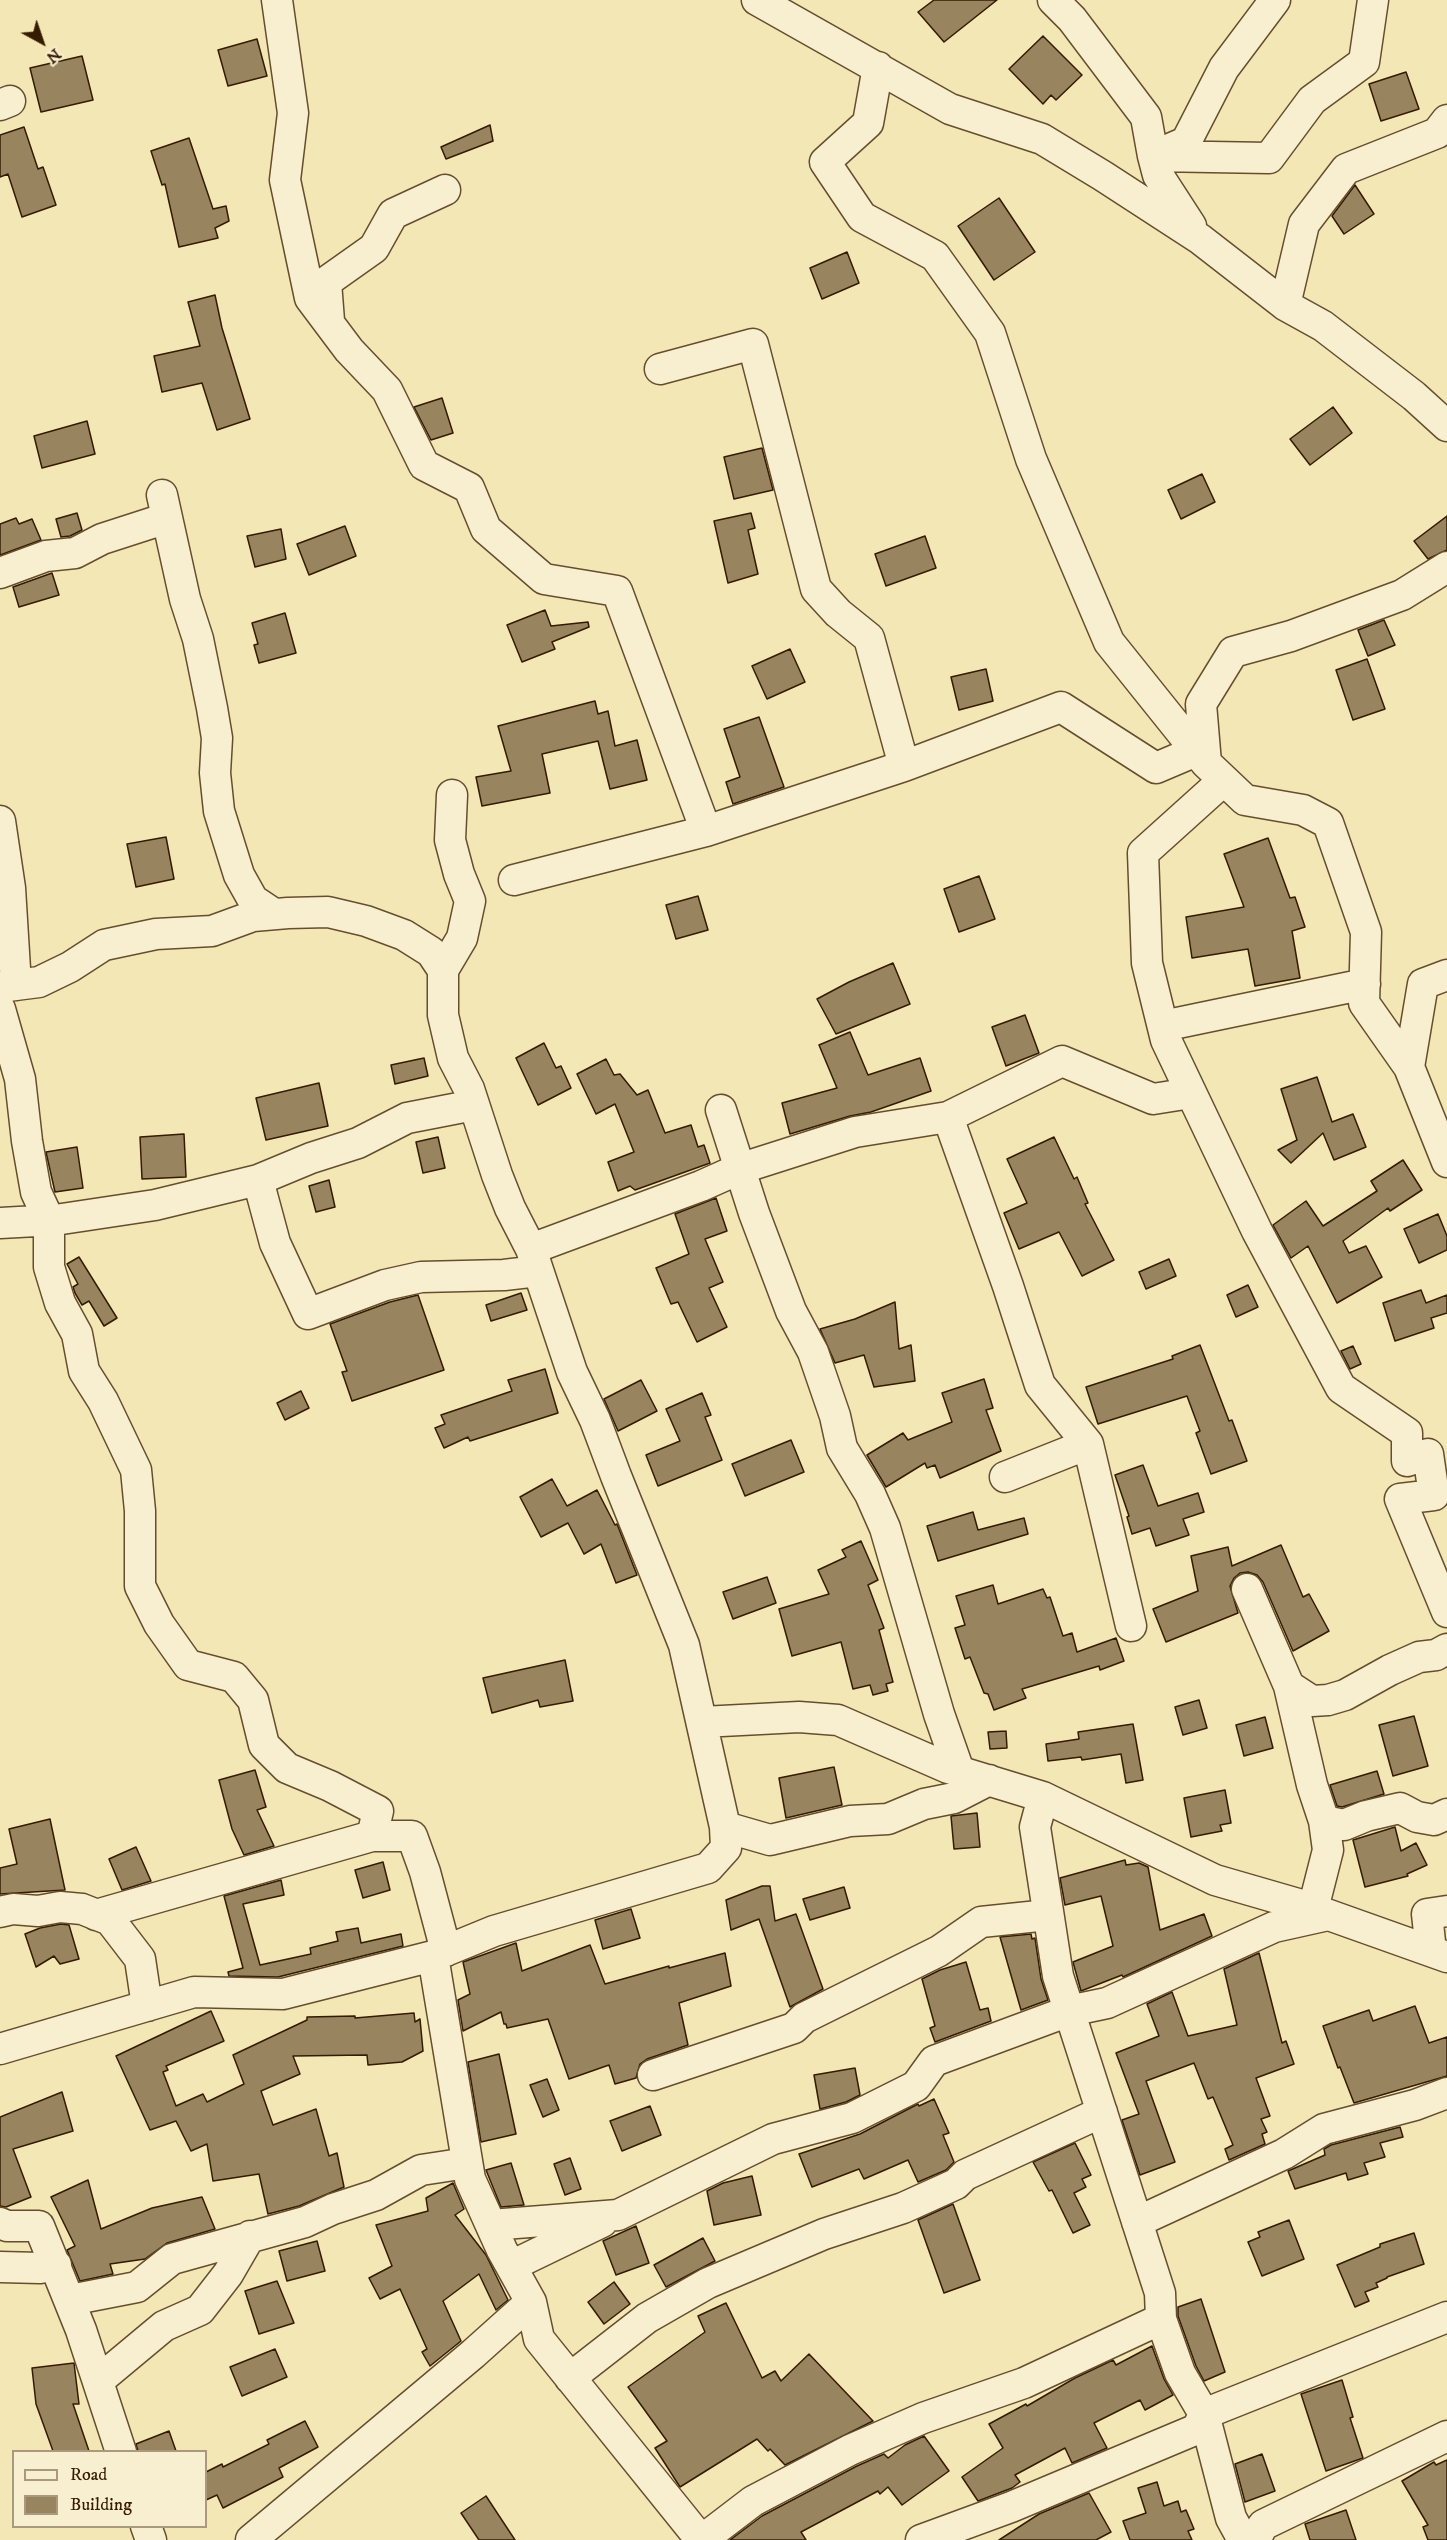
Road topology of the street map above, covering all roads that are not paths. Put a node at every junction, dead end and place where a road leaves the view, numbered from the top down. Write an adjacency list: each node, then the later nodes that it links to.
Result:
1 (278, 0): 12 (street)
2 (757, 0): 6 (street)
3 (1053, 0): 8 (street)
4 (1275, 0): 8 (street)
5 (1373, 0): 8 (street)
6 (878, 67): 10 (street); 17 (street)
7 (1447, 120): 11 (street)
8 (1153, 156): 10 (street)
9 (446, 190): 12 (street)
10 (1200, 239): 11 (street)
11 (1285, 305): 14 (street)
12 (329, 324): 21 (street)
13 (660, 369): 18 (street)
14 (1447, 426)
15 (1447, 567): 17 (street)
16 (0, 573): 23 (street)
17 (1209, 765): 18 (street); 26 (street); 28 (street)
18 (904, 766): 21 (street)
19 (452, 795): 24 (street)
20 (0, 821): 27 (street)
21 (706, 831): 22 (street)
22 (514, 880)
23 (274, 914): 24 (street); 27 (street)
24 (443, 970): 31 (street)
25 (1447, 975): 29 (street)
26 (1365, 984): 28 (street); 29 (street)
27 (5, 993): 37 (street)
28 (1163, 1026): 30 (street)
29 (1409, 1067): 34 (street)
30 (1191, 1093): 33 (street); 42 (street)
31 (474, 1105): 36 (street); 39 (street)
32 (721, 1110): 35 (street)
33 (948, 1117): 35 (street); 40 (street)
34 (1447, 1162)
35 (739, 1169): 39 (street); 49 (street)
36 (258, 1180): 37 (street); 39 (street)
37 (49, 1220): 38 (street); 55 (street)
38 (0, 1222)
39 (535, 1260): 48 (street)
40 (1088, 1444): 41 (street); 45 (street)
41 (1005, 1477)
42 (1441, 1493): 44 (street)
43 (1247, 1589): 47 (street)
44 (1447, 1612)
45 (1131, 1626)
46 (1447, 1649): 47 (street)
47 (1289, 1686): 53 (street)
48 (702, 1722): 49 (street); 54 (street)
49 (959, 1771): 50 (street)
50 (989, 1780): 51 (street); 54 (street)
51 (1043, 1797): 58 (street); 60 (street)
52 (1447, 1814): 53 (street)
53 (1324, 1821): 58 (street)
54 (726, 1827): 61 (street)
55 (372, 1836): 59 (street); 61 (street)
56 (1440, 1907): 62 (street)
57 (0, 1912): 59 (street)
58 (1320, 1912): 62 (street); 64 (street)
59 (96, 1915): 63 (street)
60 (1048, 1915): 64 (street); 66 (street)
61 (440, 1953): 63 (street); 69 (street)
62 (1439, 1954)
63 (147, 2006): 65 (street)
64 (1069, 2011): 68 (street); 70 (street)
65 (0, 2049)
66 (653, 2076)
67 (1447, 2093): 71 (street)
68 (1102, 2112): 71 (street); 82 (street)
69 (467, 2163): 73 (street); 74 (street)
70 (618, 2215): 73 (street); 76 (street)
71 (1137, 2222): 81 (street)
72 (0, 2223): 75 (street)
73 (491, 2225): 76 (street)
74 (250, 2236): 78 (street); 83 (street)
75 (56, 2265): 77 (street); 78 (street)
76 (511, 2266): 79 (street)
77 (0, 2267)
78 (70, 2300): 83 (street)
79 (531, 2302): 82 (street); 88 (street)
80 (1447, 2317): 84 (street)
81 (1161, 2319): 84 (street); 89 (street)
82 (570, 2378): 89 (street)
83 (99, 2381): 86 (street)
84 (1204, 2414): 87 (street); 90 (street)
85 (1447, 2436): 87 (street)
86 (121, 2450)
87 (1237, 2538)
88 (251, 2540)
89 (702, 2540)
90 (921, 2540)

